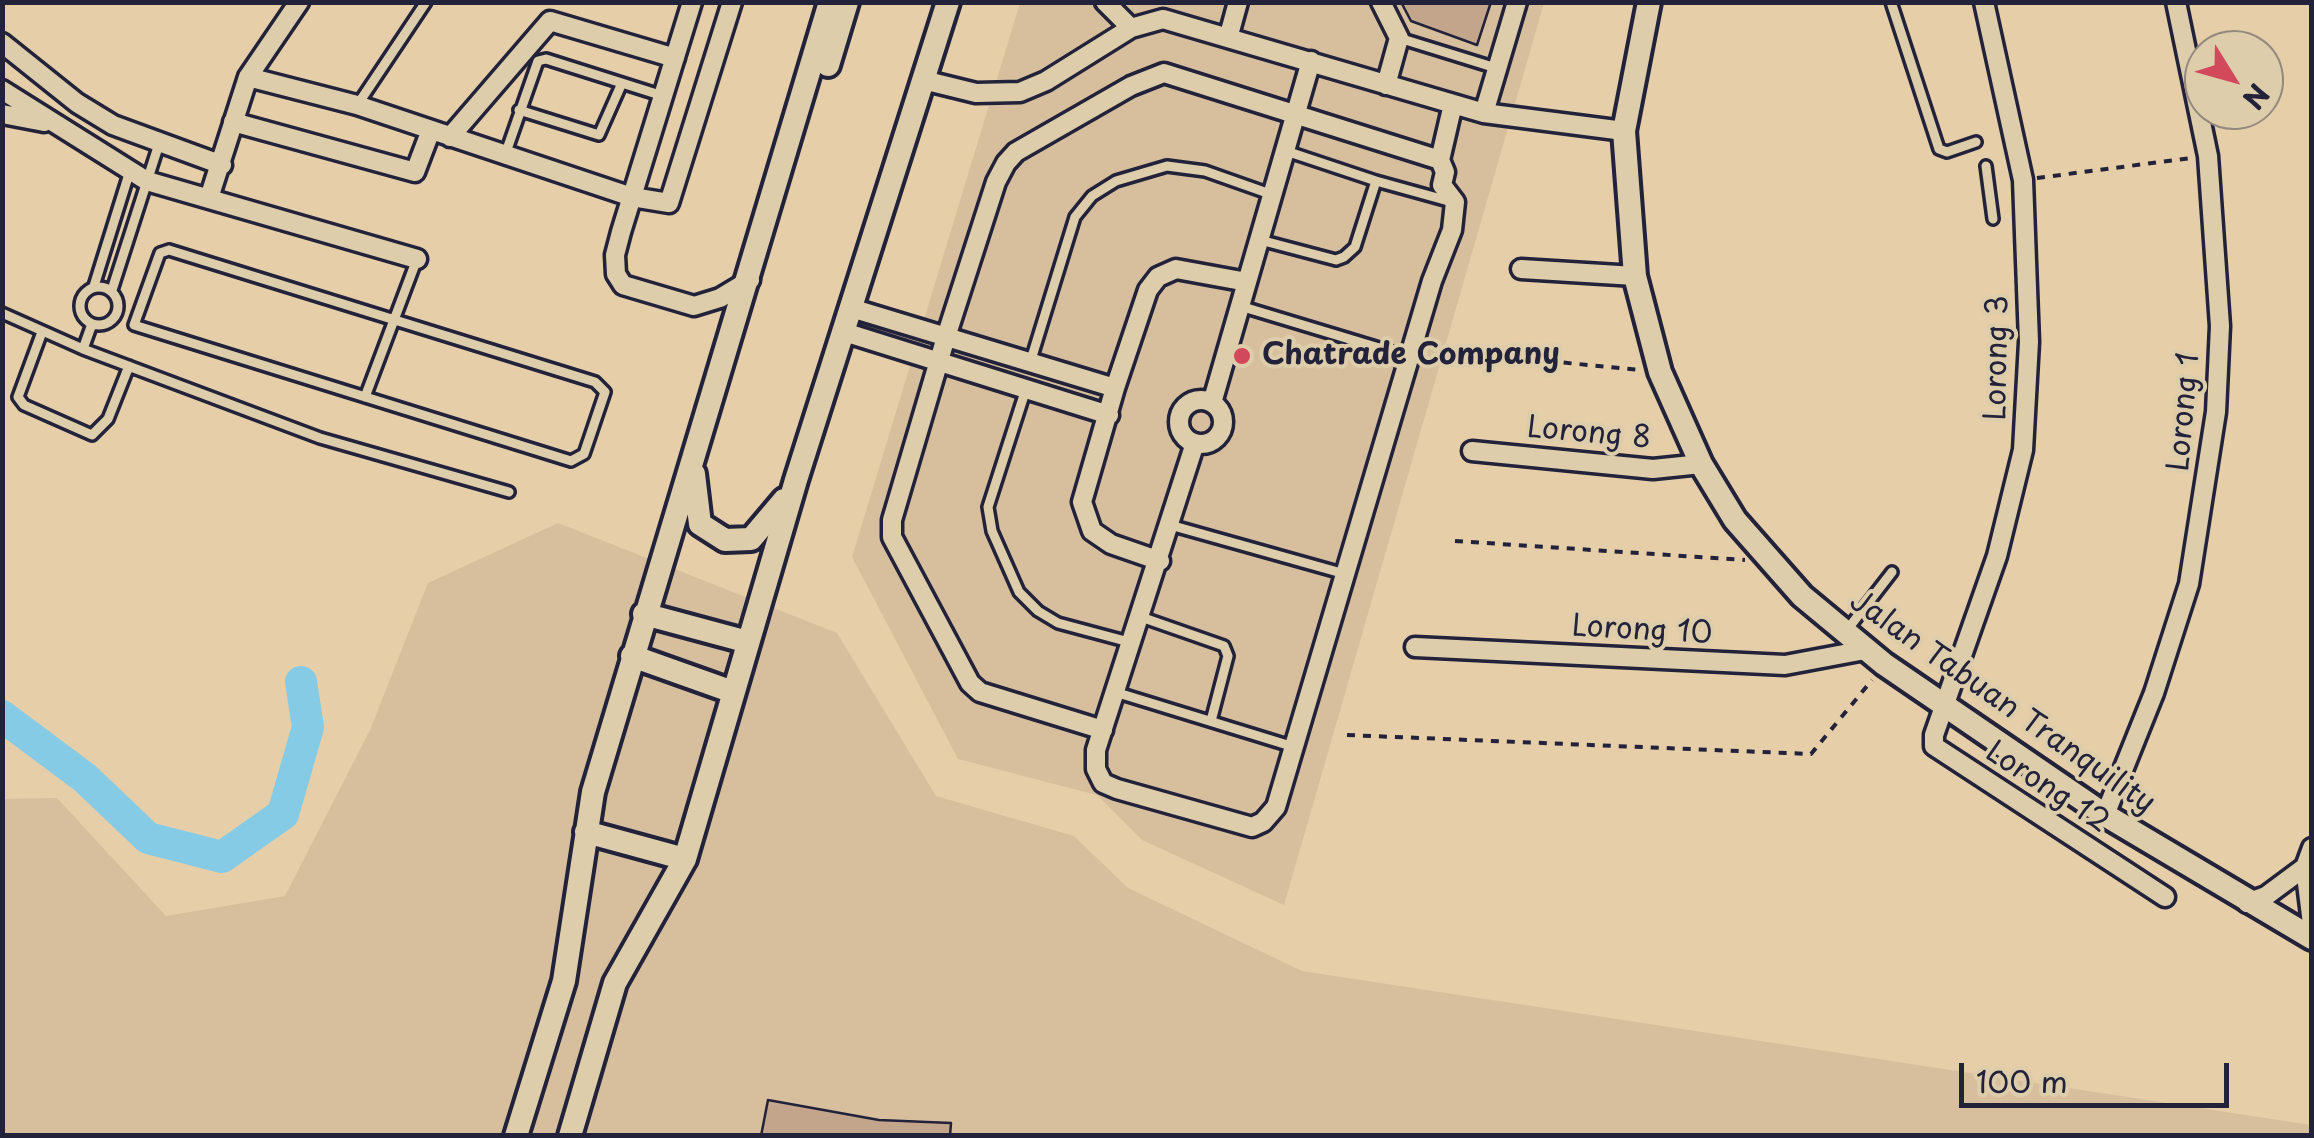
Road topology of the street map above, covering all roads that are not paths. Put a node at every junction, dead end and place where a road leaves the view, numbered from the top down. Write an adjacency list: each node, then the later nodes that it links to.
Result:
1 (299, 2): 23 (street)
2 (426, 2): 30 (lane)
3 (692, 2): 20 (street)
4 (732, 2): 51 (street)
5 (830, 2): 50 (street)
6 (848, 2): 50 (street)
7 (1105, 2): 16 (street)
8 (1238, 2): 17 (street)
9 (1381, 2): 18 (street)
10 (1517, 2): 22 (street)
11 (1649, 2): 38 (street, Jalan Tabuan Tranquility)
12 (1891, 2): 40 (lane)
13 (1984, 2): 104 (street, Lorong 3)
14 (2176, 2): 108 (street, Lorong 1)
15 (943, 9): 24 (street)
16 (1130, 28): 17 (street); 24 (street)
17 (1228, 34): 21 (street)
18 (1399, 38): 22 (lane); 26 (street)
19 (6, 52): 41 (street)
20 (675, 58): 28 (street); 39 (street)
21 (1310, 61): 26 (street); 34 (street)
22 (1496, 68): 32 (street)
23 (248, 76): 30 (street); 35 (street)
24 (923, 80): 65 (street)
25 (622, 83): 28 (lane); 31 (lane); 31 (lane)
26 (1386, 86): 29 (street)
27 (2, 90): 36 (street)
28 (663, 96): 51 (street)
29 (1452, 104): 32 (street); 44 (street)
30 (358, 105): 37 (street)
31 (520, 110): 43 (lane)
32 (1484, 113): 38 (street)
33 (2, 114): 36 (street)
34 (1296, 114): 42 (street); 44 (street); 73 (street)
35 (233, 122): 37 (street); 45 (street)
36 (49, 123): 47 (street)
37 (430, 130): 39 (street)
38 (1624, 131): 59 (street, Jalan Tabuan Tranquility)
39 (450, 137): 43 (street)
40 (1976, 142)
41 (159, 144): 45 (street); 48 (lane)
42 (1286, 150): 49 (lane); 52 (street)
43 (505, 154): 51 (street)
44 (1440, 160): 54 (street)
45 (222, 165): 53 (street)
46 (1986, 166): 55 (lane)
47 (128, 174): 48 (street); 62 (lane)
48 (147, 181): 53 (street); 63 (lane)
49 (1376, 181): 54 (lane); 56 (lane)
50 (778, 182): 60 (street)
51 (632, 196): 60 (street)
52 (1273, 196): 56 (street); 77 (lane)
53 (209, 198): 57 (street)
54 (1455, 202): 75 (street)
55 (1992, 219)
56 (1260, 240): 61 (street)
57 (417, 259): 68 (lane)
58 (1521, 269): 59 (street)
59 (1635, 276): 87 (street, Jalan Tabuan Tranquility)
60 (750, 280): 86 (street)
61 (1247, 282): 64 (street); 79 (street)
62 (94, 286): 63 (lane); 69 (lane)
63 (112, 290): 67 (lane)
64 (1240, 306): 75 (lane); 82 (street)
65 (851, 308): 72 (street); 73 (street)
66 (2, 313): 71 (lane)
67 (115, 317): 69 (lane); 70 (lane)
68 (392, 320): 70 (lane); 81 (lane); 81 (lane)
69 (92, 324): 74 (lane)
70 (134, 324): 81 (lane)
71 (42, 332): 74 (lane); 78 (lane)
72 (844, 332): 76 (street); 88 (street)
73 (946, 337): 76 (street); 77 (street)
74 (83, 349): 78 (lane)
75 (1410, 357): 93 (street)
76 (940, 360): 80 (street); 106 (street)
77 (1030, 363): 79 (street)
78 (129, 366): 89 (lane)
79 (1116, 388): 83 (street)
80 (1026, 389): 83 (street); 98 (lane)
81 (365, 397)
82 (1212, 403): 84 (street); 84 (street)
83 (1109, 415): 91 (street)
84 (1194, 443): 90 (street)
85 (1472, 450): 87 (street, Lorong 8)
86 (694, 451): 88 (street); 94 (street)
87 (1700, 464): 96 (street, Jalan Tabuan Tranquility)
88 (796, 480): 97 (street)
89 (508, 492)
90 (1170, 525): 91 (street); 93 (lane)
91 (1160, 561): 95 (street)
92 (1892, 572): 96 (lane)
93 (1345, 574): 107 (street)
94 (644, 614): 97 (street); 100 (street)
95 (1140, 617): 98 (street); 105 (lane)
96 (1845, 633): 101 (street, Jalan Tabuan Tranquility)
97 (748, 642): 102 (street)
98 (1132, 642): 103 (street)
99 (1415, 647): 101 (street, Lorong 10)
100 (632, 656): 102 (street); 109 (street)
101 (1875, 657): 104 (street, Jalan Tabuan Tranquility)
102 (733, 692): 111 (street)
103 (1115, 692): 105 (lane); 106 (street)
104 (1944, 707): 108 (street, Jalan Tabuan Tranquility); 113 (street, Lorong 12)
105 (1210, 722): 107 (lane)
106 (1102, 730): 107 (street)
107 (1294, 746)
108 (2105, 815): 114 (street, Jalan Tabuan Tranquility)
109 (586, 832): 111 (street); 117 (street)
110 (2312, 848): 112 (street)
111 (685, 859): 118 (street)
112 (2304, 867): 114 (street); 115 (street)
113 (2165, 897)
114 (2247, 902): 116 (street, Jalan Tabuan Tranquility)
115 (2312, 924)
116 (2312, 938)
117 (516, 1136)
118 (570, 1136)

